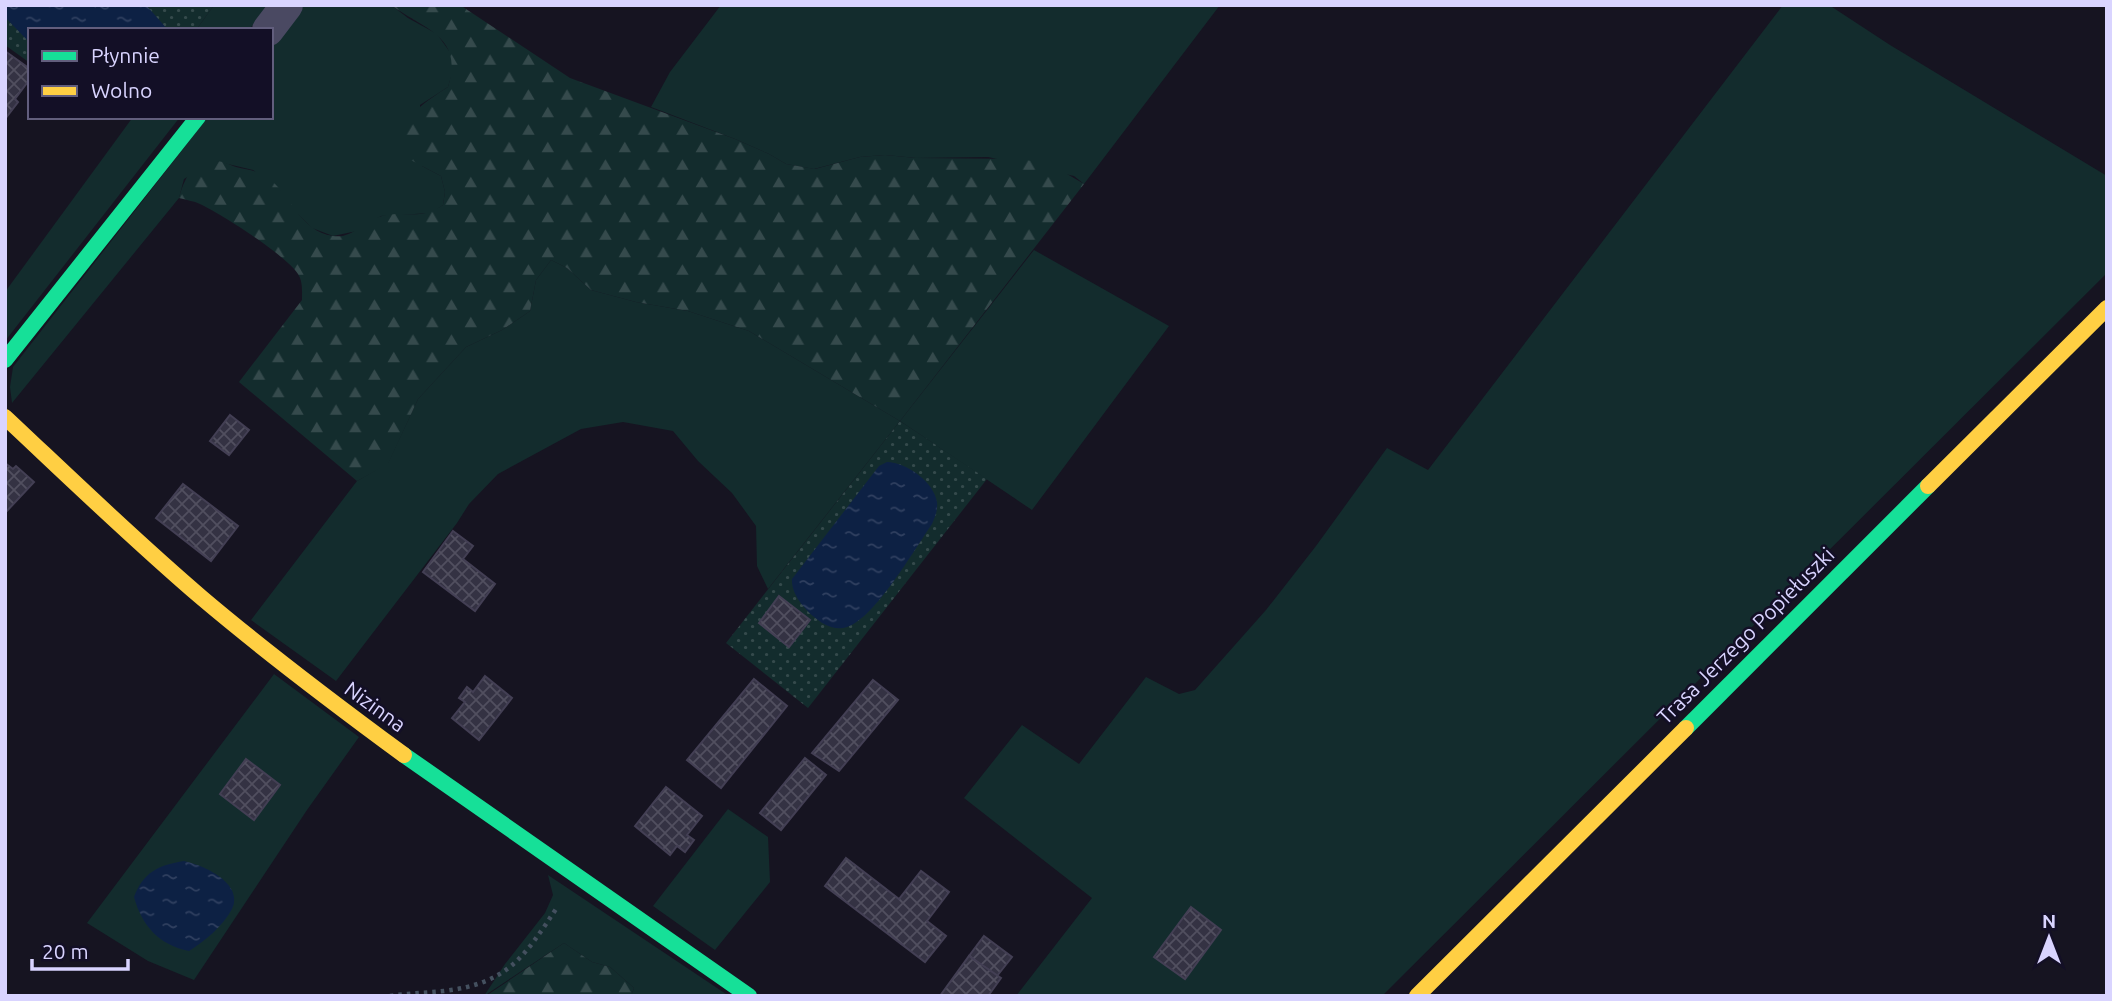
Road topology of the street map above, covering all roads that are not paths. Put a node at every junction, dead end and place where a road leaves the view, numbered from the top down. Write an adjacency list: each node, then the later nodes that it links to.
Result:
1 (287, 5): 2 (street)
2 (270, 28)
3 (196, 119): 5 (street)
4 (2107, 308): 8 (street, Trasa Jerzego Popiełuszki)
5 (5, 360)
6 (5, 417): 7 (street, Nizinna)
7 (749, 996)
8 (1417, 996)

